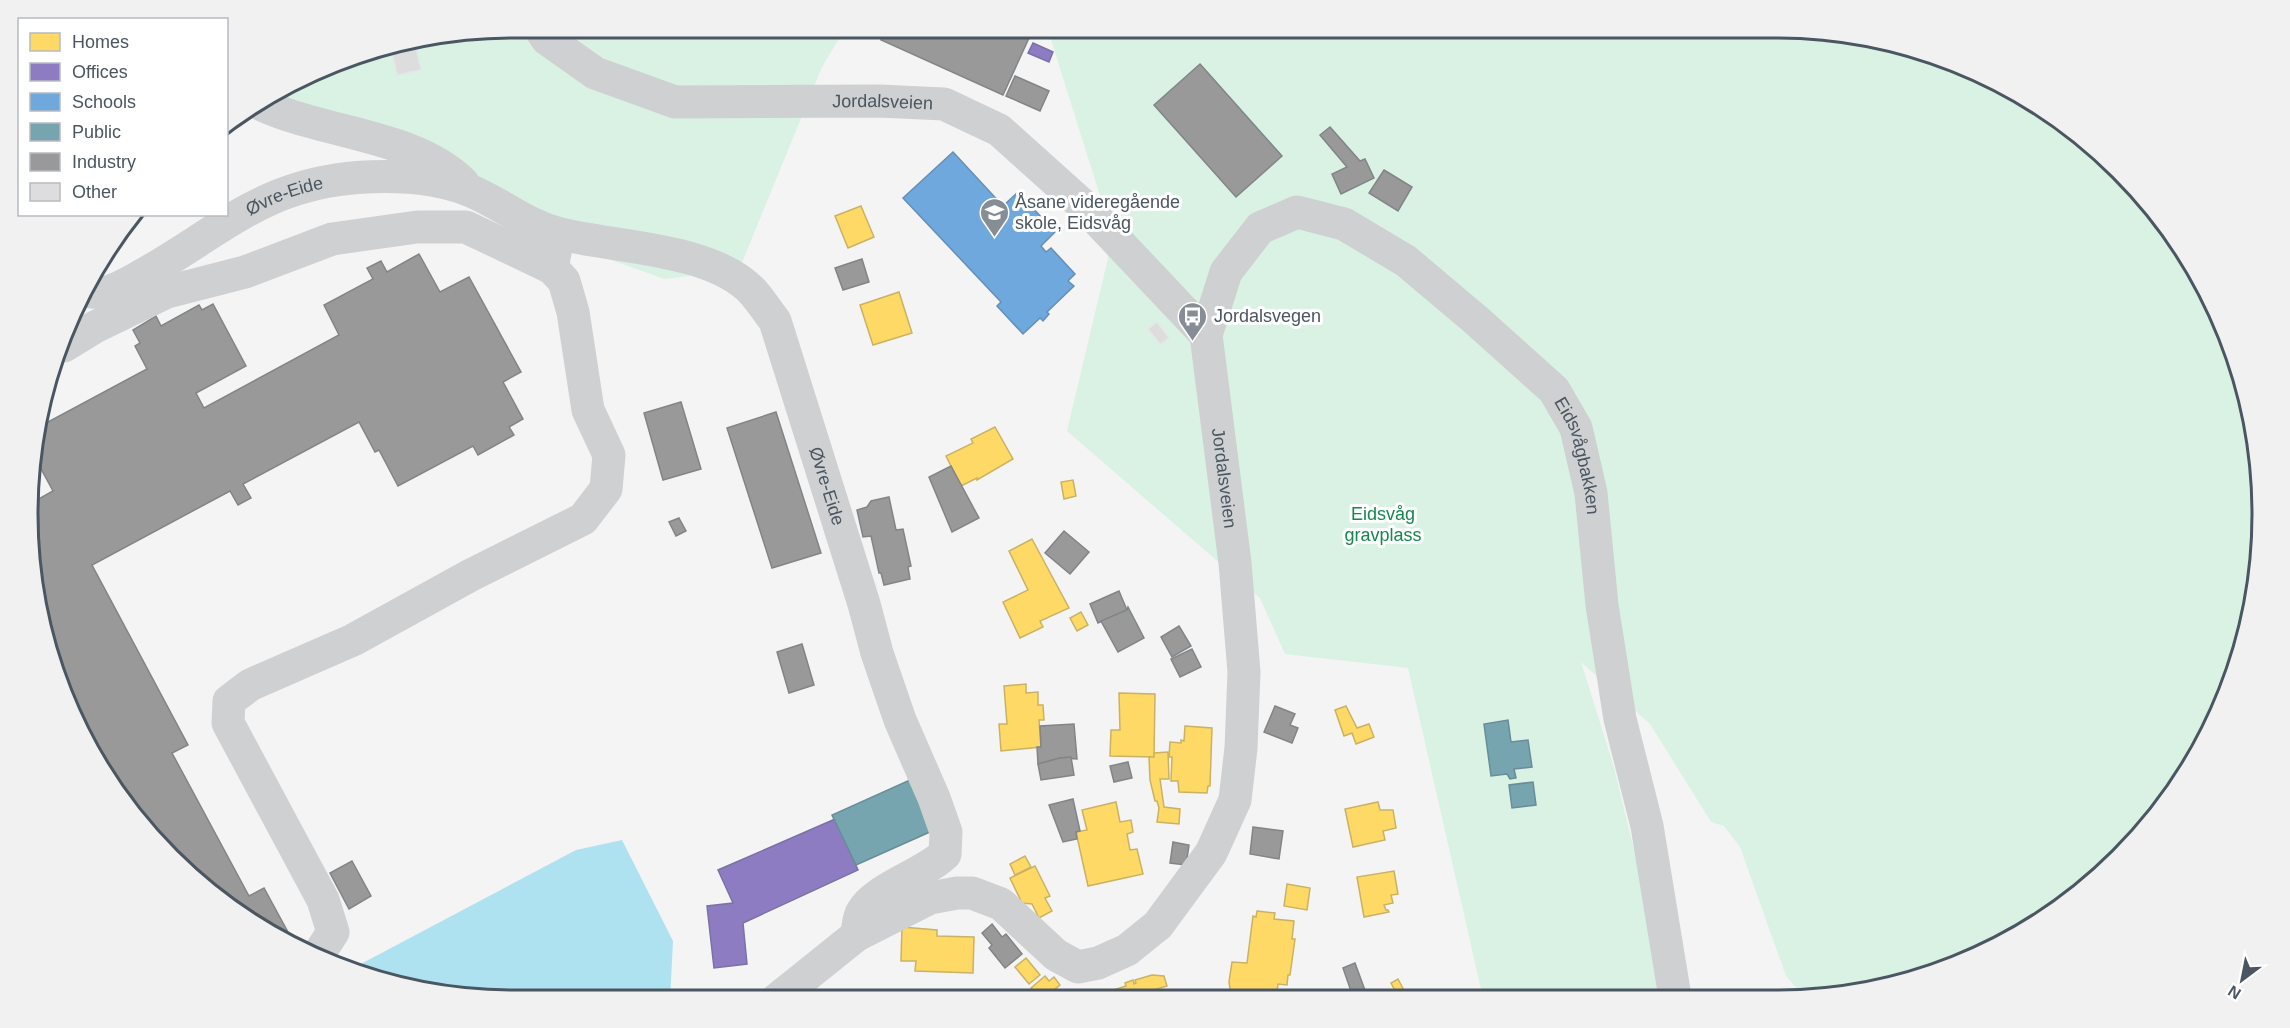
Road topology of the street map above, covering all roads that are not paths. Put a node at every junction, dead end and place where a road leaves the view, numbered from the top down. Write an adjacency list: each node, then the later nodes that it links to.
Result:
1 (546, 38): 7 (street, Jordalsveien)
2 (266, 107): 3 (street, Øvre-Eide)
3 (470, 191): 4 (street, Øvre-Eide); 6 (street, Øvre-Eide)
4 (559, 234): 5 (street); 9 (street, Øvre-Eide)
5 (552, 268): 8 (street); 10 (street)
6 (93, 292)
7 (1206, 335): 9 (street, Jordalsveien); 12 (street, Eidsvågbakken)
8 (70, 342)
9 (857, 935): 11 (street, Jordalsveien)
10 (322, 949)
11 (788, 990)
12 (1674, 990)

